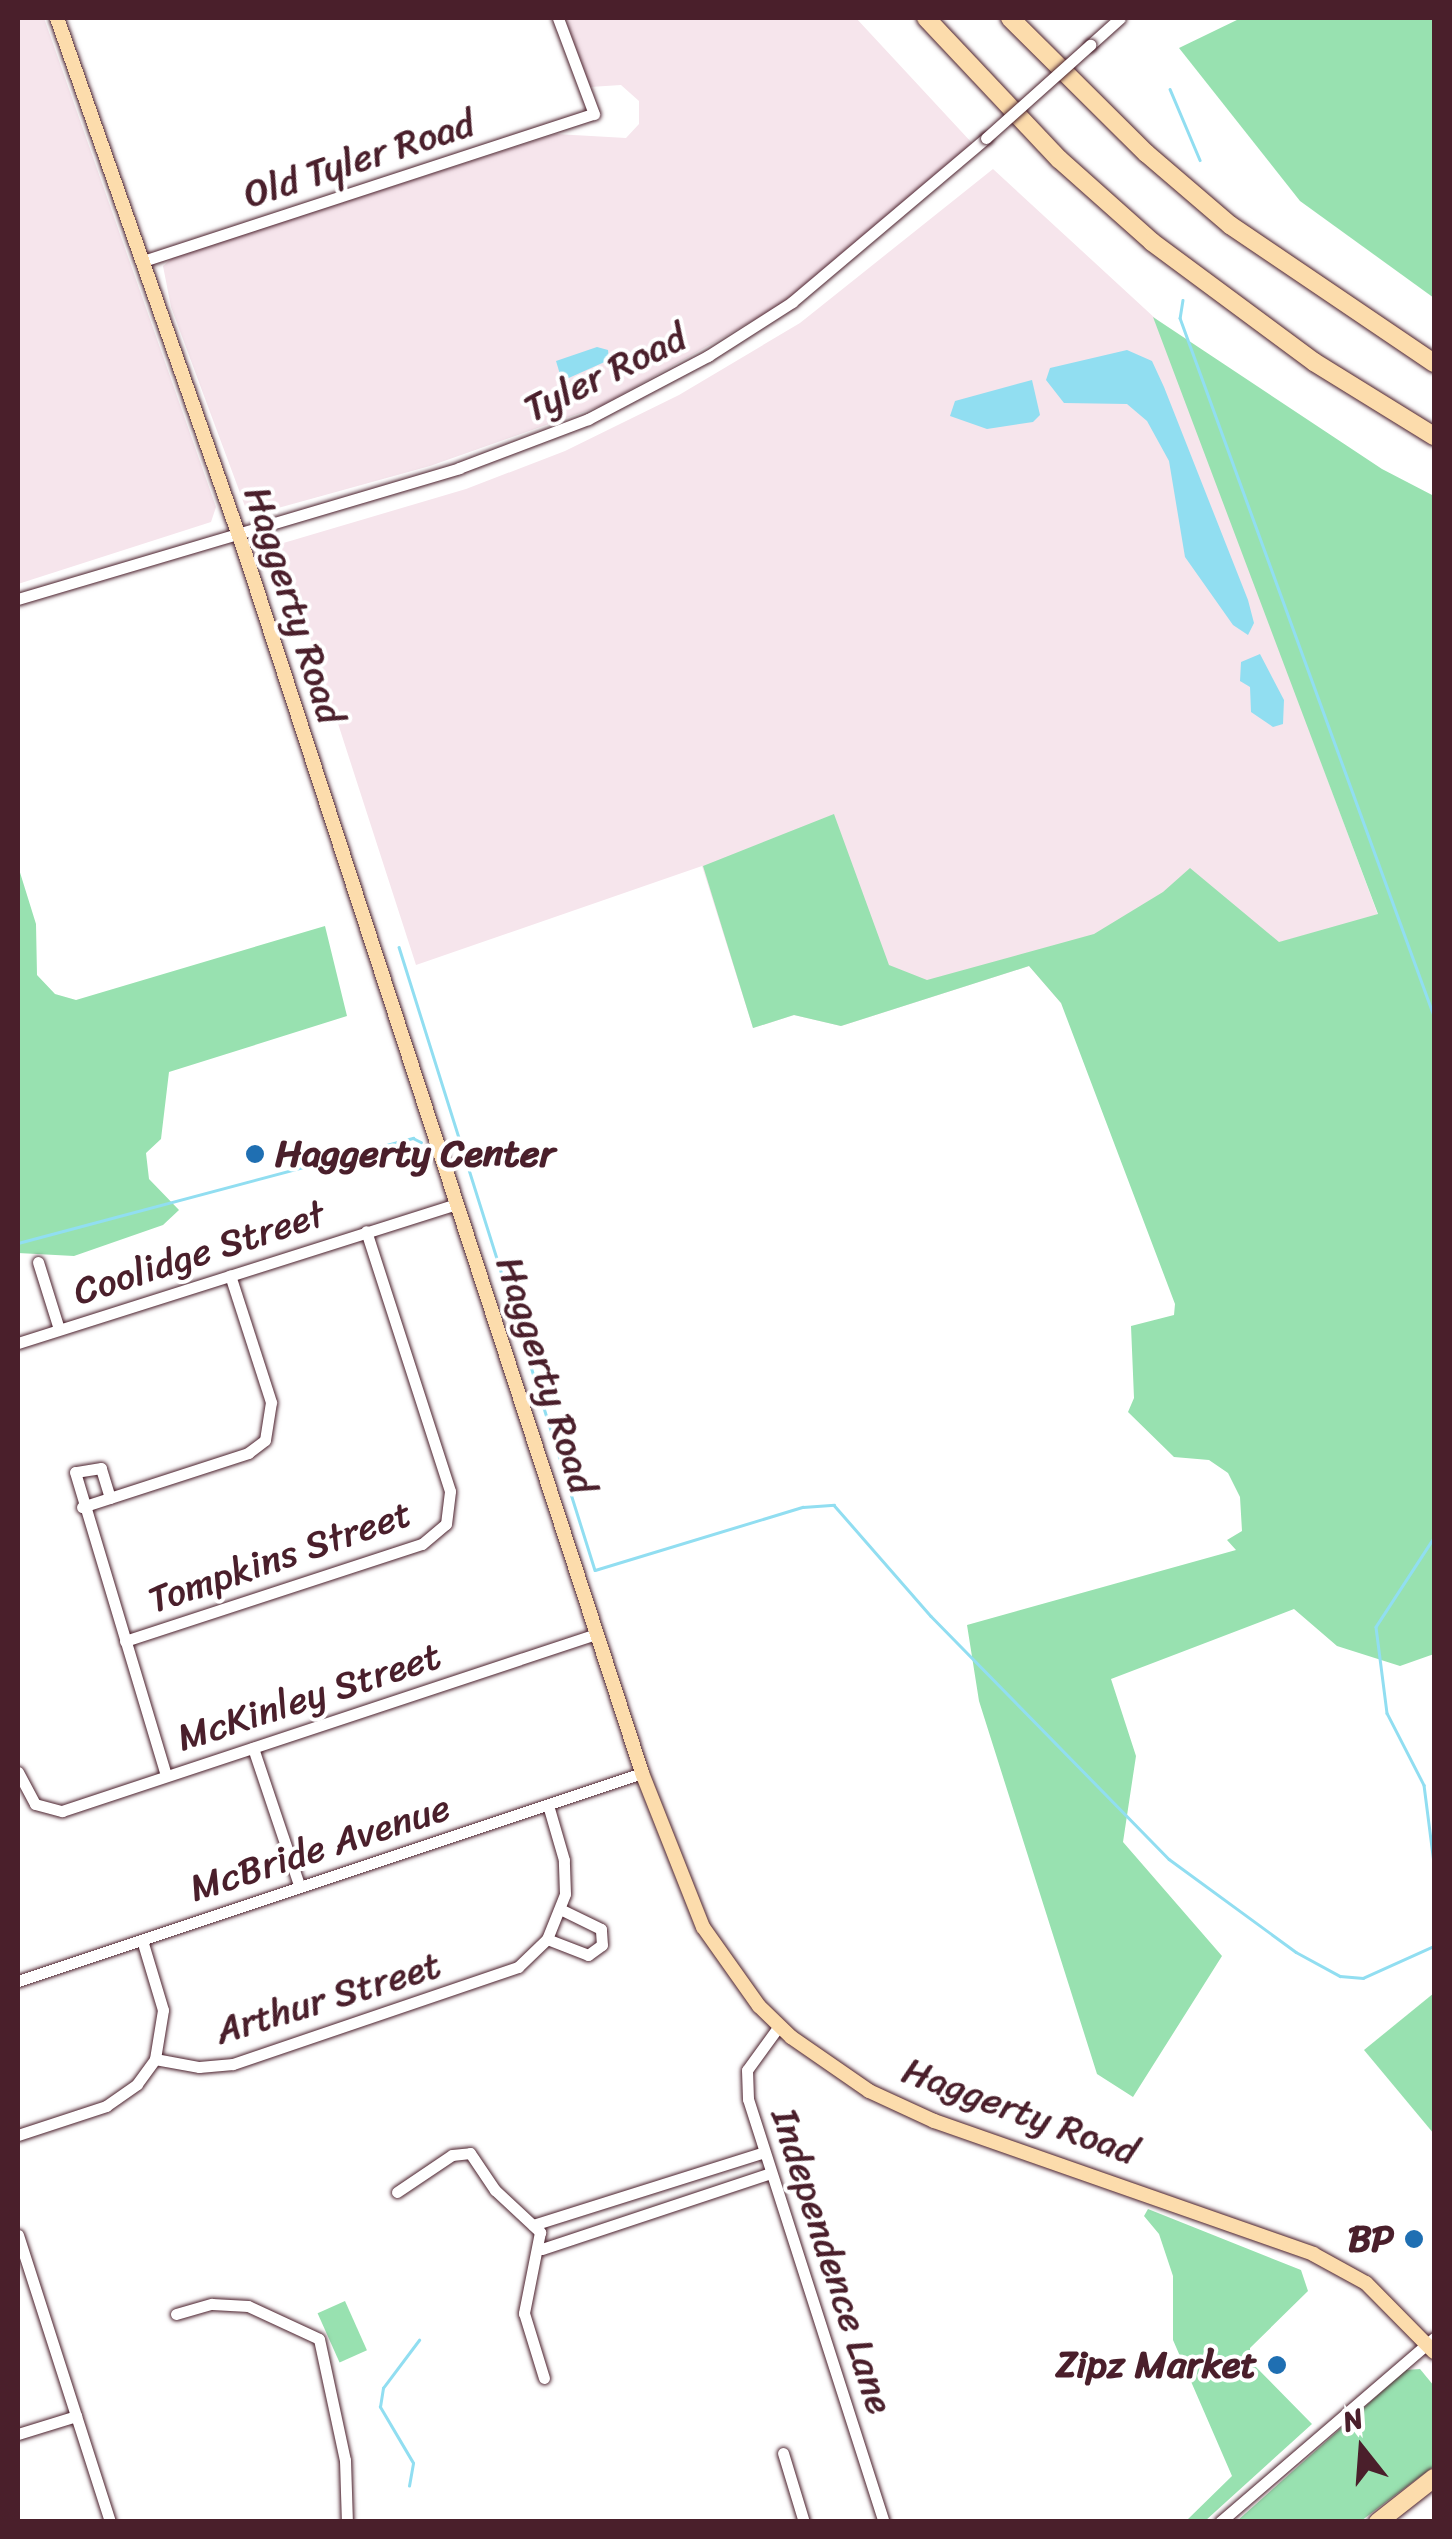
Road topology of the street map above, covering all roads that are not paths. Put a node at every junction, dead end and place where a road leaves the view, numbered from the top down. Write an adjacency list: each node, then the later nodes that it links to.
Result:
1 (57, 18): 6 (main road, Haggerty Road)
2 (558, 18): 6 (street, Old Tyler Road)
3 (926, 18): 8 (highway)
4 (1010, 18): 7 (highway)
5 (1120, 18): 9 (street, Tyler Road, bridge)
6 (143, 262): 9 (main road, Haggerty Road)
7 (1434, 364)
8 (1434, 436)
9 (236, 529): 10 (street, Tyler Road); 11 (main road, Haggerty Road)
10 (18, 599)
11 (456, 1204): 12 (street, Coolidge Street); 19 (main road, Haggerty Road)
12 (366, 1231): 14 (street, Coolidge Street); 20 (street, Tompkins Street)
13 (38, 1262): 15 (street)
14 (230, 1275): 15 (street, Coolidge Street); 17 (street)
15 (59, 1329): 16 (street, Coolidge Street)
16 (18, 1342)
17 (110, 1498): 18 (street); 18 (street)
18 (82, 1507): 20 (street)
19 (596, 1634): 21 (street, McKinley Street); 23 (main road, Haggerty Road)
20 (125, 1641): 24 (street)
21 (253, 1748): 24 (street, McKinley Street); 26 (street)
22 (18, 1772): 24 (street, McKinley Street)
23 (642, 1773): 25 (street, McBride Avenue); 31 (main road, Haggerty Road)
24 (166, 1775)
25 (548, 1805): 26 (street, McBride Avenue); 27 (street, Arthur Street)
26 (300, 1885): 29 (street, McBride Avenue)
27 (562, 1910): 28 (street, Arthur Street); 28 (street)
28 (547, 1939): 32 (street, Arthur Street)
29 (142, 1940): 30 (street, McBride Avenue); 32 (street)
30 (18, 1981)
31 (779, 2026): 34 (street, Independence Lane); 43 (main road, Haggerty Road)
32 (155, 2059): 33 (street)
33 (18, 2135)
34 (764, 2152): 35 (street, Independence Lane); 37 (street)
35 (771, 2173): 39 (street); 52 (street, Independence Lane)
36 (397, 2192): 37 (street)
37 (537, 2228): 39 (street)
38 (18, 2235): 40 (street)
39 (542, 2249): 44 (street)
40 (31, 2276): 41 (street); 45 (street)
41 (18, 2280)
42 (176, 2314): 50 (street)
43 (1432, 2344): 53 (street)
44 (544, 2378)
45 (76, 2416): 46 (street); 49 (street)
46 (18, 2434)
47 (783, 2453): 51 (street)
48 (1434, 2478): 54 (highway)
49 (110, 2522)
50 (347, 2522)
51 (804, 2522)
52 (884, 2522)
53 (1220, 2522)
54 (1378, 2522)

